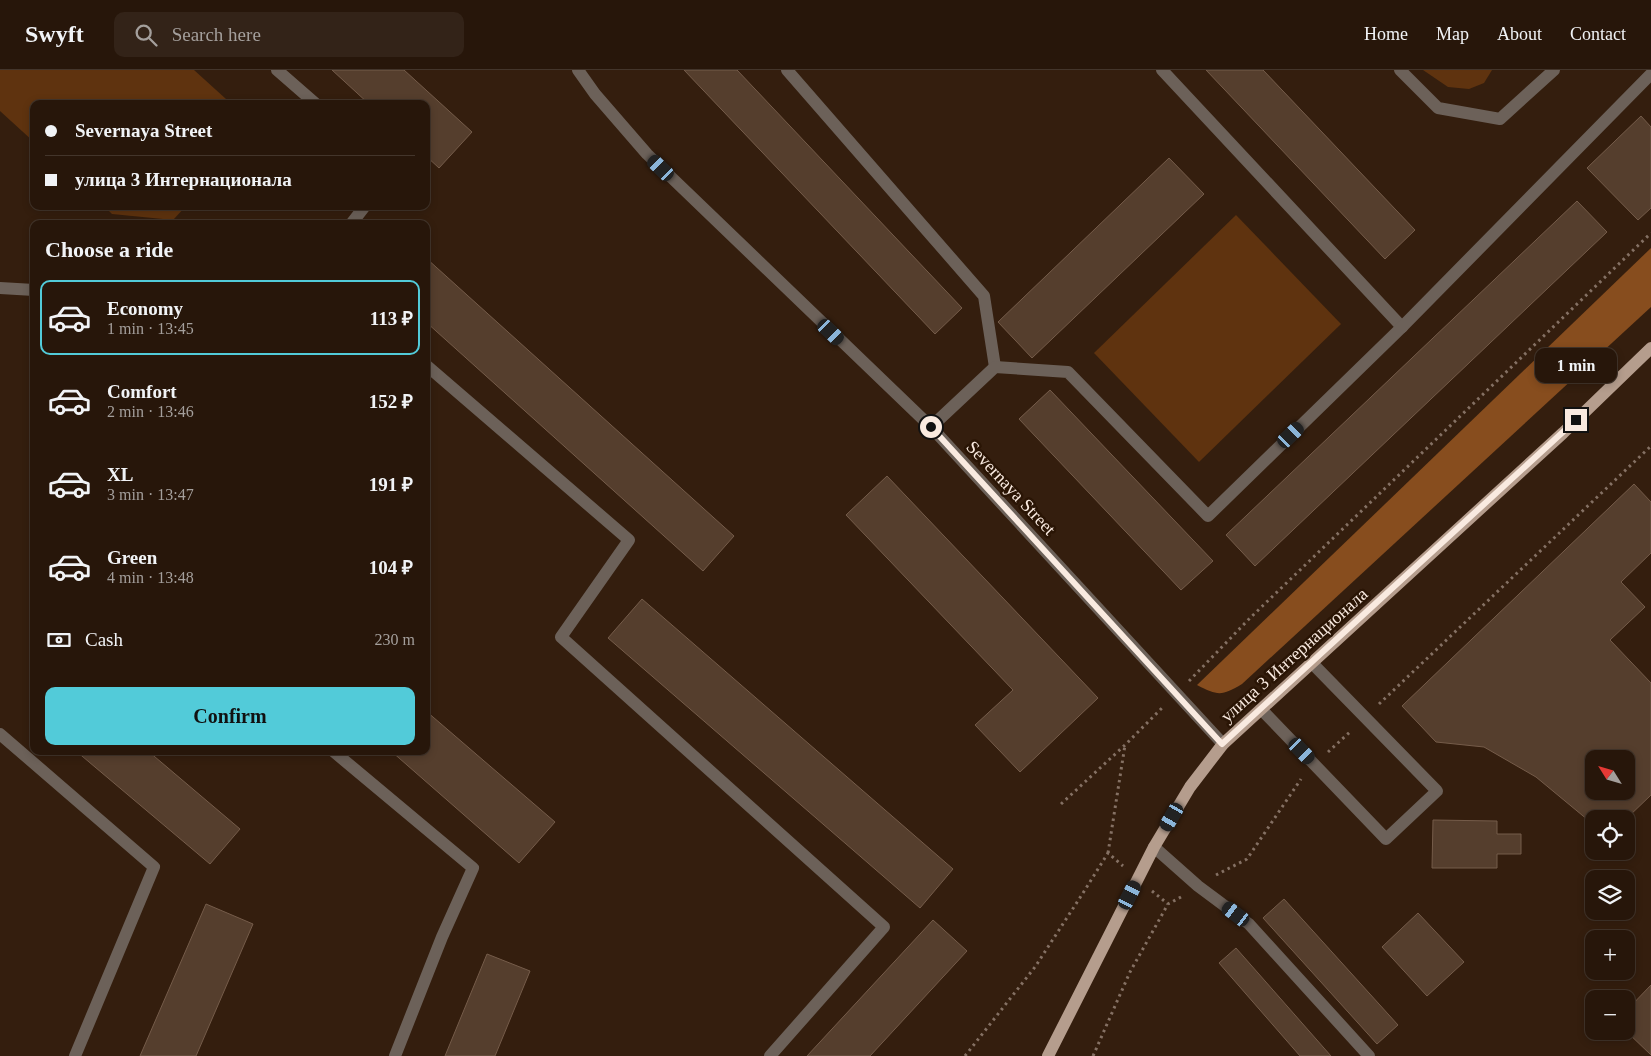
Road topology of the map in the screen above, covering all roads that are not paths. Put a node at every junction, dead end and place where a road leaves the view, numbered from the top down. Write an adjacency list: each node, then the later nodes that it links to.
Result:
1 (277, 70): 8 (street)
2 (578, 70): 17 (street, Severnaya Street)
3 (788, 70): 15 (street)
4 (1162, 70): 13 (street)
5 (1400, 70): 6 (street)
6 (1554, 70)
7 (1651, 74): 13 (street)
8 (311, 100)
9 (362, 210): 10 (street)
10 (354, 220)
11 (0, 288): 12 (street)
12 (30, 290)
13 (1402, 327): 15 (street)
14 (1651, 348): 18 (main road, улица 3 Интернационала)
15 (995, 367): 17 (street)
16 (430, 368): 26 (street)
17 (931, 427): 21 (street, Severnaya Street)
18 (1311, 662): 19 (main road, улица 3 Интернационала); 19 (street)
19 (1261, 708): 21 (main road, улица 3 Интернационала)
20 (0, 734): 24 (street)
21 (1222, 744): 23 (main road, улица 3 Интернационала)
22 (338, 755): 25 (street)
23 (1154, 848): 27 (main road, улица 3 Интернационала); 28 (street)
24 (75, 1056)
25 (395, 1056)
26 (770, 1056)
27 (1048, 1056)
28 (1369, 1056)

